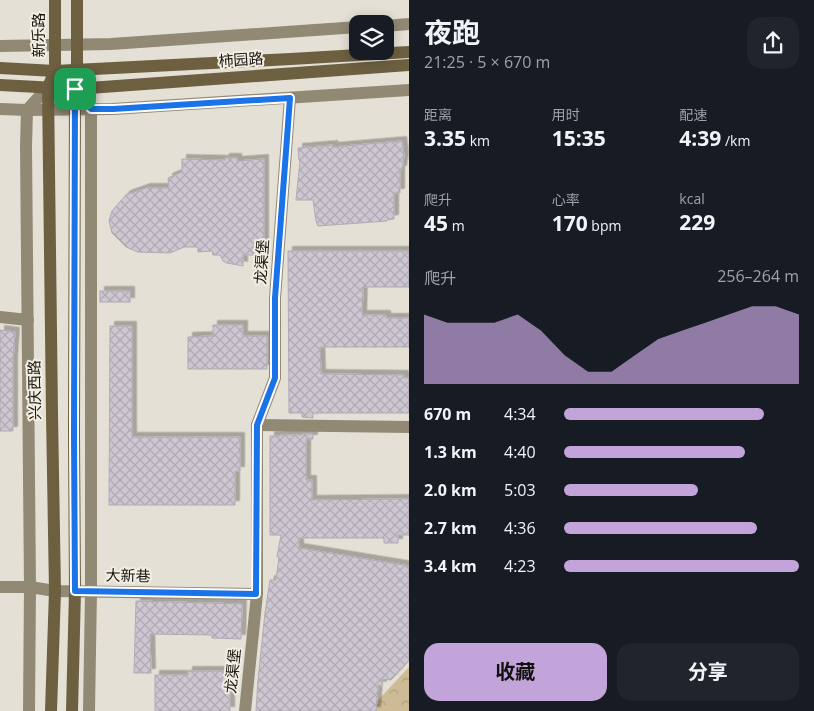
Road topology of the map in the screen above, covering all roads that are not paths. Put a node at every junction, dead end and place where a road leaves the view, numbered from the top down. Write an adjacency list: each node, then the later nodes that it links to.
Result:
1 (55, 0): 6 (main road, 新乐路)
2 (77, 0): 7 (main road)
3 (409, 24): 4 (street)
4 (394, 25)
5 (349, 28): 7 (street)
6 (55, 45): 7 (street); 8 (street); 13 (main road, 新乐路)
7 (77, 45): 12 (main road)
8 (0, 46)
9 (409, 52): 12 (main road, 柿园路)
10 (409, 65): 16 (main road, 柿园路)
11 (0, 68): 13 (main road, 柿园路)
12 (77, 70): 13 (main road, 柿园路); 16 (main road)
13 (55, 71): 15 (main road, 兴庆西路)
14 (0, 85): 15 (main road, 柿园路)
15 (48, 87): 16 (main road, 柿园路); 20 (main road, 兴庆西路); 23 (street)
16 (75, 89): 21 (main road); 22 (street)
17 (409, 90): 18 (street)
18 (290, 98): 22 (street); 26 (street, 龙渠堡)
19 (0, 109): 23 (street)
20 (48, 109): 21 (street); 23 (street); 30 (main road, 兴庆西路)
21 (75, 109): 22 (street); 31 (main road)
22 (91, 109): 32 (street)
23 (27, 110): 25 (street)
24 (0, 317): 25 (street)
25 (28, 320): 29 (street)
26 (257, 425): 27 (street); 33 (street, 龙渠堡)
27 (409, 427)
28 (0, 587): 29 (street, 大新巷)
29 (30, 587): 30 (street, 大新巷); 34 (street)
30 (55, 591): 31 (street, 大新巷); 35 (main road, 兴庆西路)
31 (75, 591): 32 (street, 大新巷); 36 (main road)
32 (92, 591): 33 (street, 大新巷); 37 (street)
33 (256, 594): 38 (street, 龙渠堡)
34 (29, 711)
35 (51, 711)
36 (72, 711)
37 (89, 711)
38 (245, 711)

